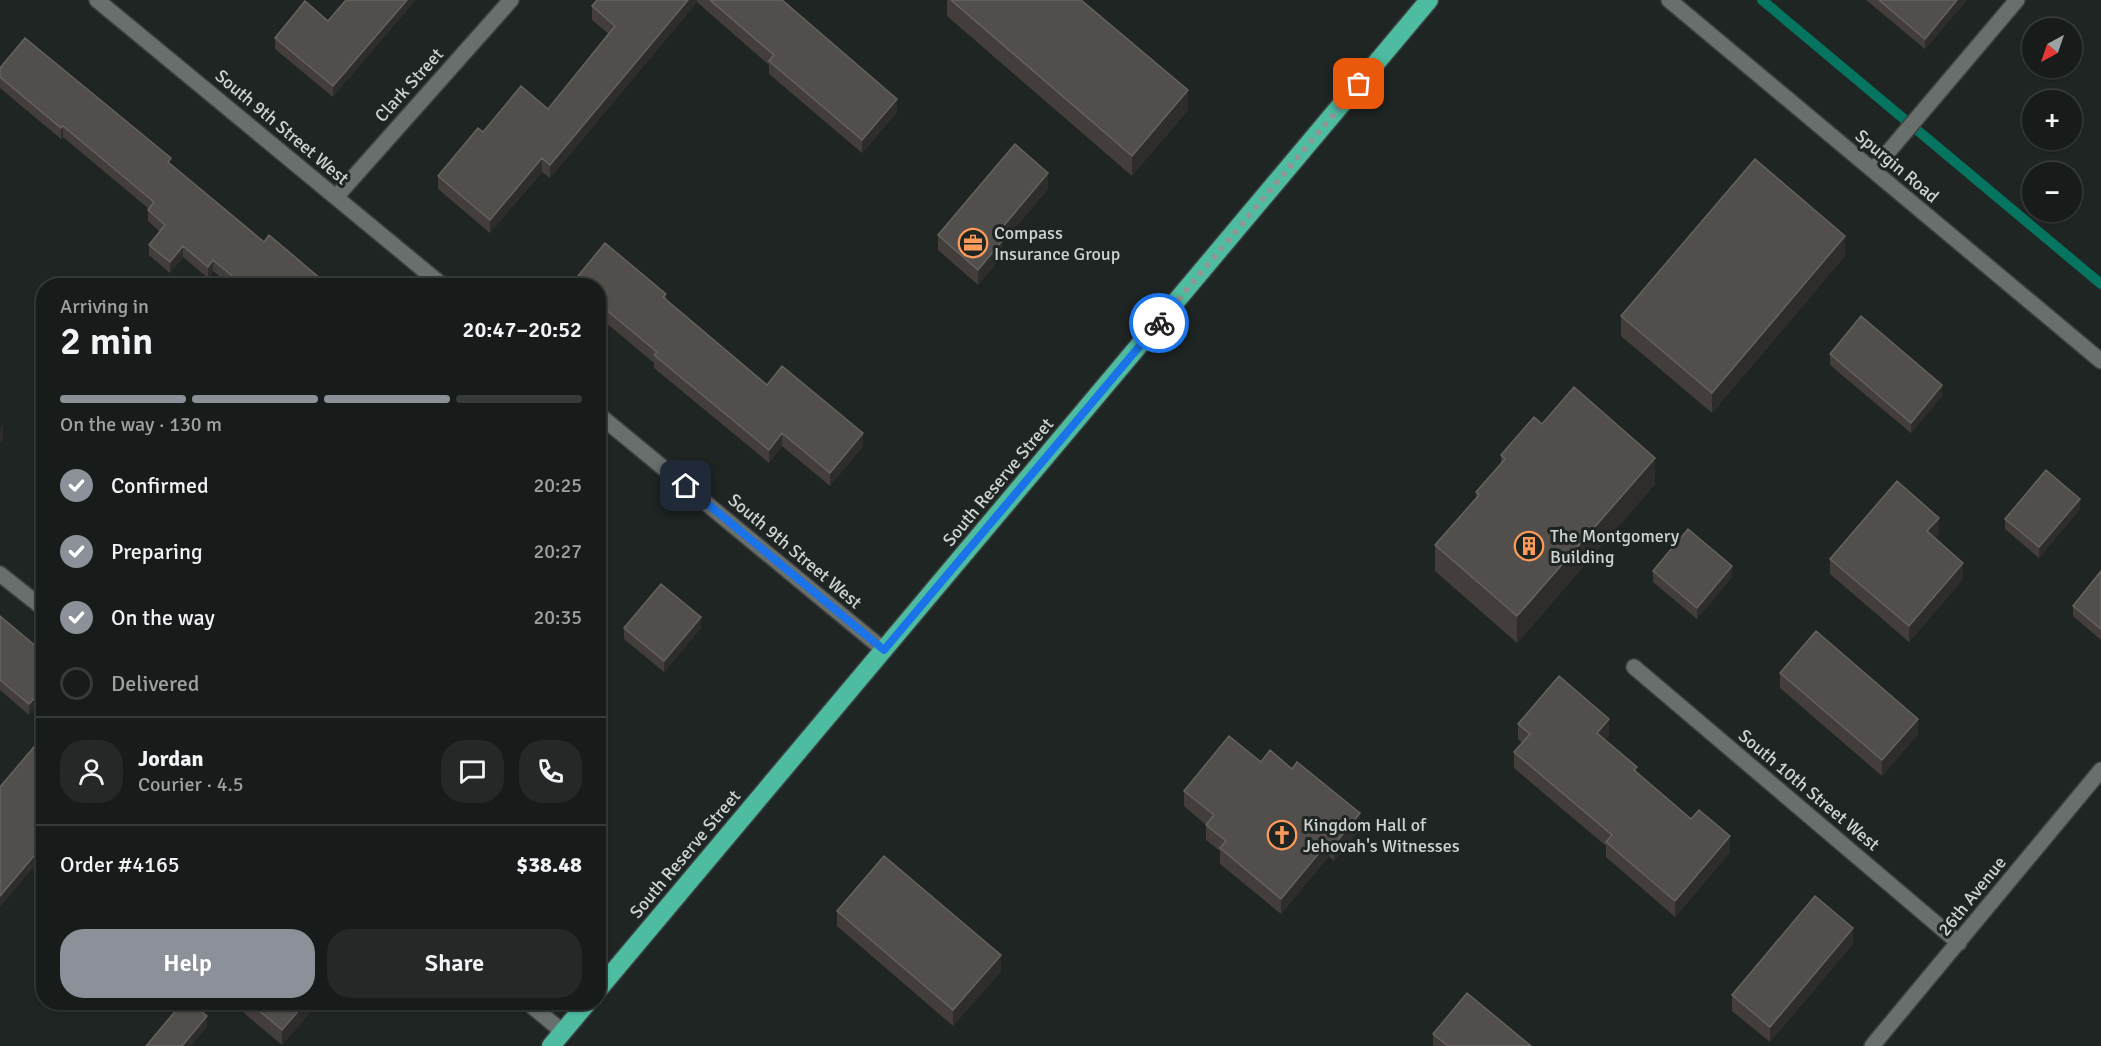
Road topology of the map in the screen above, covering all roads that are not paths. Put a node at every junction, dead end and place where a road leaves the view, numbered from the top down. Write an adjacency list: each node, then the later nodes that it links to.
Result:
1 (97, 0): 7 (street, South 9th Street West)
2 (511, 0): 7 (street, Clark Street)
3 (1429, 0): 13 (highway, South Reserve Street)
4 (1669, 0): 6 (street, Spurgin Road)
5 (2017, 0): 6 (street)
6 (1873, 170): 9 (street, Spurgin Road)
7 (336, 197): 8 (street, South 9th Street West)
8 (434, 278)
9 (2101, 361)
10 (606, 421): 13 (street, South 9th Street West)
11 (0, 574): 12 (street)
12 (36, 603)
13 (884, 650): 17 (highway, South Reserve Street)
14 (1634, 667): 16 (street, South 10th Street West)
15 (2101, 770): 16 (street, 26th Avenue)
16 (1959, 943): 21 (street, 26th Avenue)
17 (606, 980)
18 (533, 1010): 20 (street)
19 (581, 1010): 20 (highway)
20 (557, 1039)
21 (1872, 1046)

